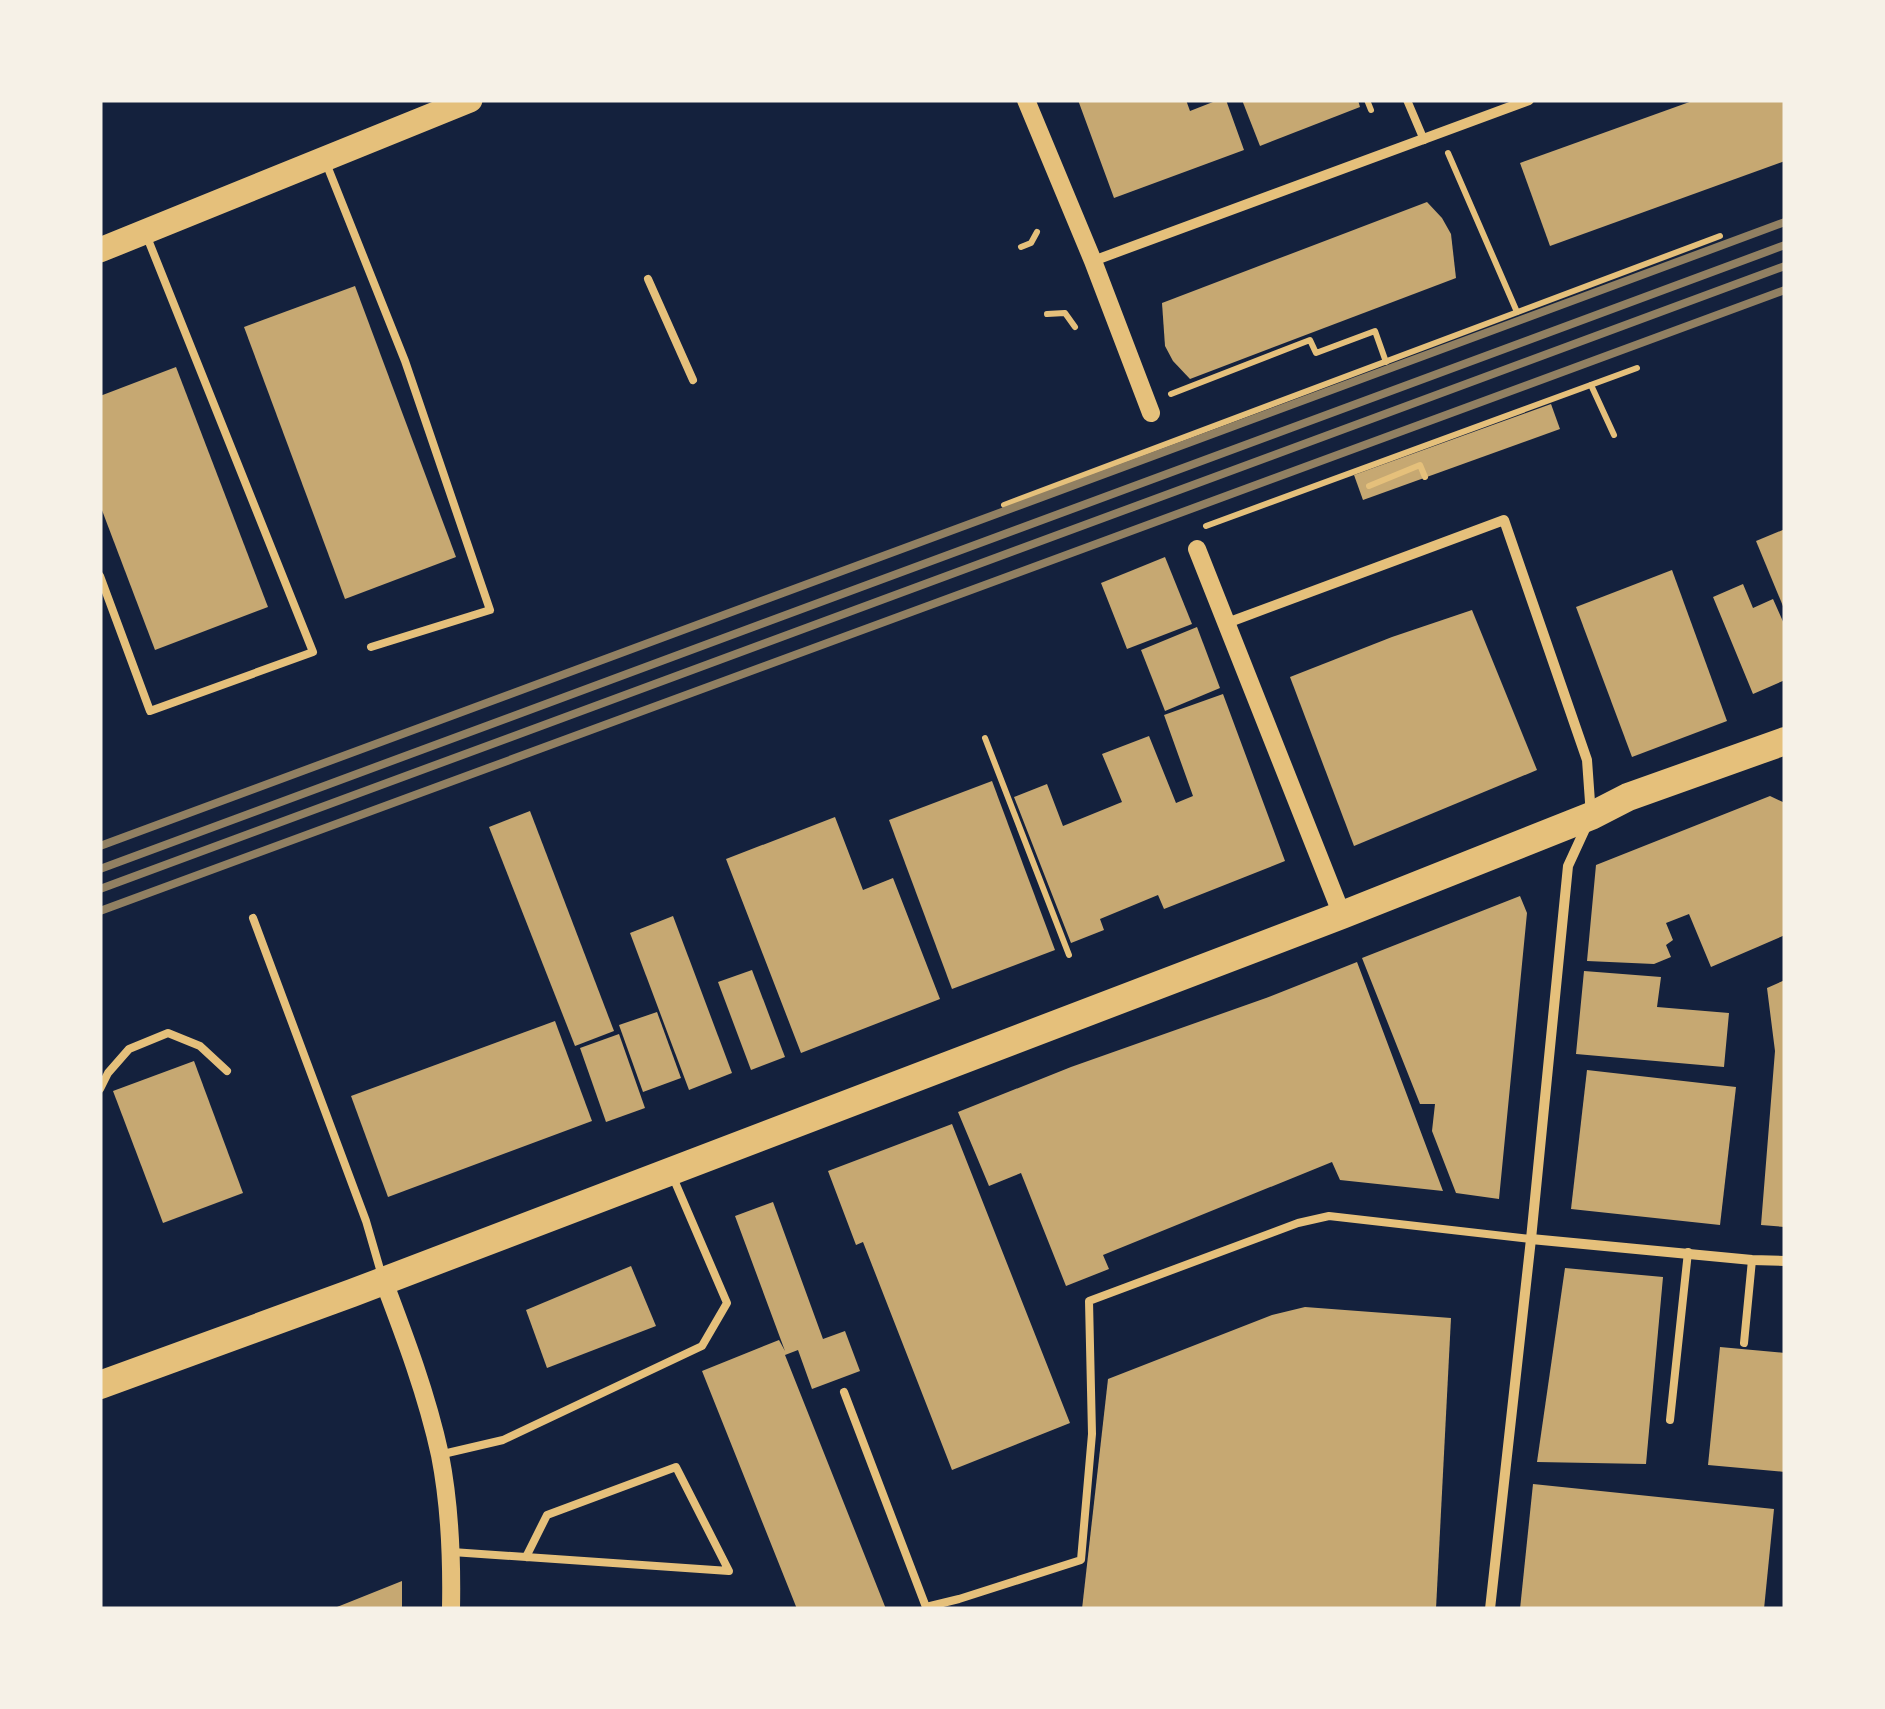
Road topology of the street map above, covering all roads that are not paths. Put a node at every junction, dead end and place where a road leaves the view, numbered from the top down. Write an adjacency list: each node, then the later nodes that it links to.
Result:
1 (470, 100): 6 (main road)
2 (1026, 100): 9 (street)
3 (1408, 100): 5 (lane)
4 (1529, 100): 5 (street)
5 (1424, 140): 9 (street)
6 (324, 159): 7 (main road); 16 (lane)
7 (144, 232): 8 (main road); 14 (lane)
8 (100, 250)
9 (1093, 261): 12 (street)
10 (648, 280): 11 (lane)
11 (694, 380)
12 (1149, 408)
13 (1194, 540): 15 (street)
14 (100, 576)
15 (1227, 623): 18 (street); 19 (street)
16 (371, 648)
17 (1785, 740): 18 (highway)
18 (1591, 816): 19 (highway); 24 (street)
19 (1342, 915): 23 (highway)
20 (253, 918): 28 (lane)
21 (228, 1071): 22 (lane)
22 (100, 1089)
23 (670, 1171): 28 (highway); 33 (lane)
24 (1531, 1239): 25 (street); 36 (lane); 38 (street)
25 (1688, 1252): 26 (street); 32 (lane)
26 (1752, 1260): 27 (street); 29 (lane)
27 (1785, 1261)
28 (383, 1280): 30 (highway); 33 (street)
29 (1744, 1343)
30 (100, 1385)
31 (844, 1392): 36 (lane)
32 (1670, 1420)
33 (440, 1454): 34 (street)
34 (452, 1552): 35 (lane); 37 (street)
35 (526, 1557): 35 (lane)
36 (959, 1604)
37 (450, 1609)
38 (1490, 1609)

